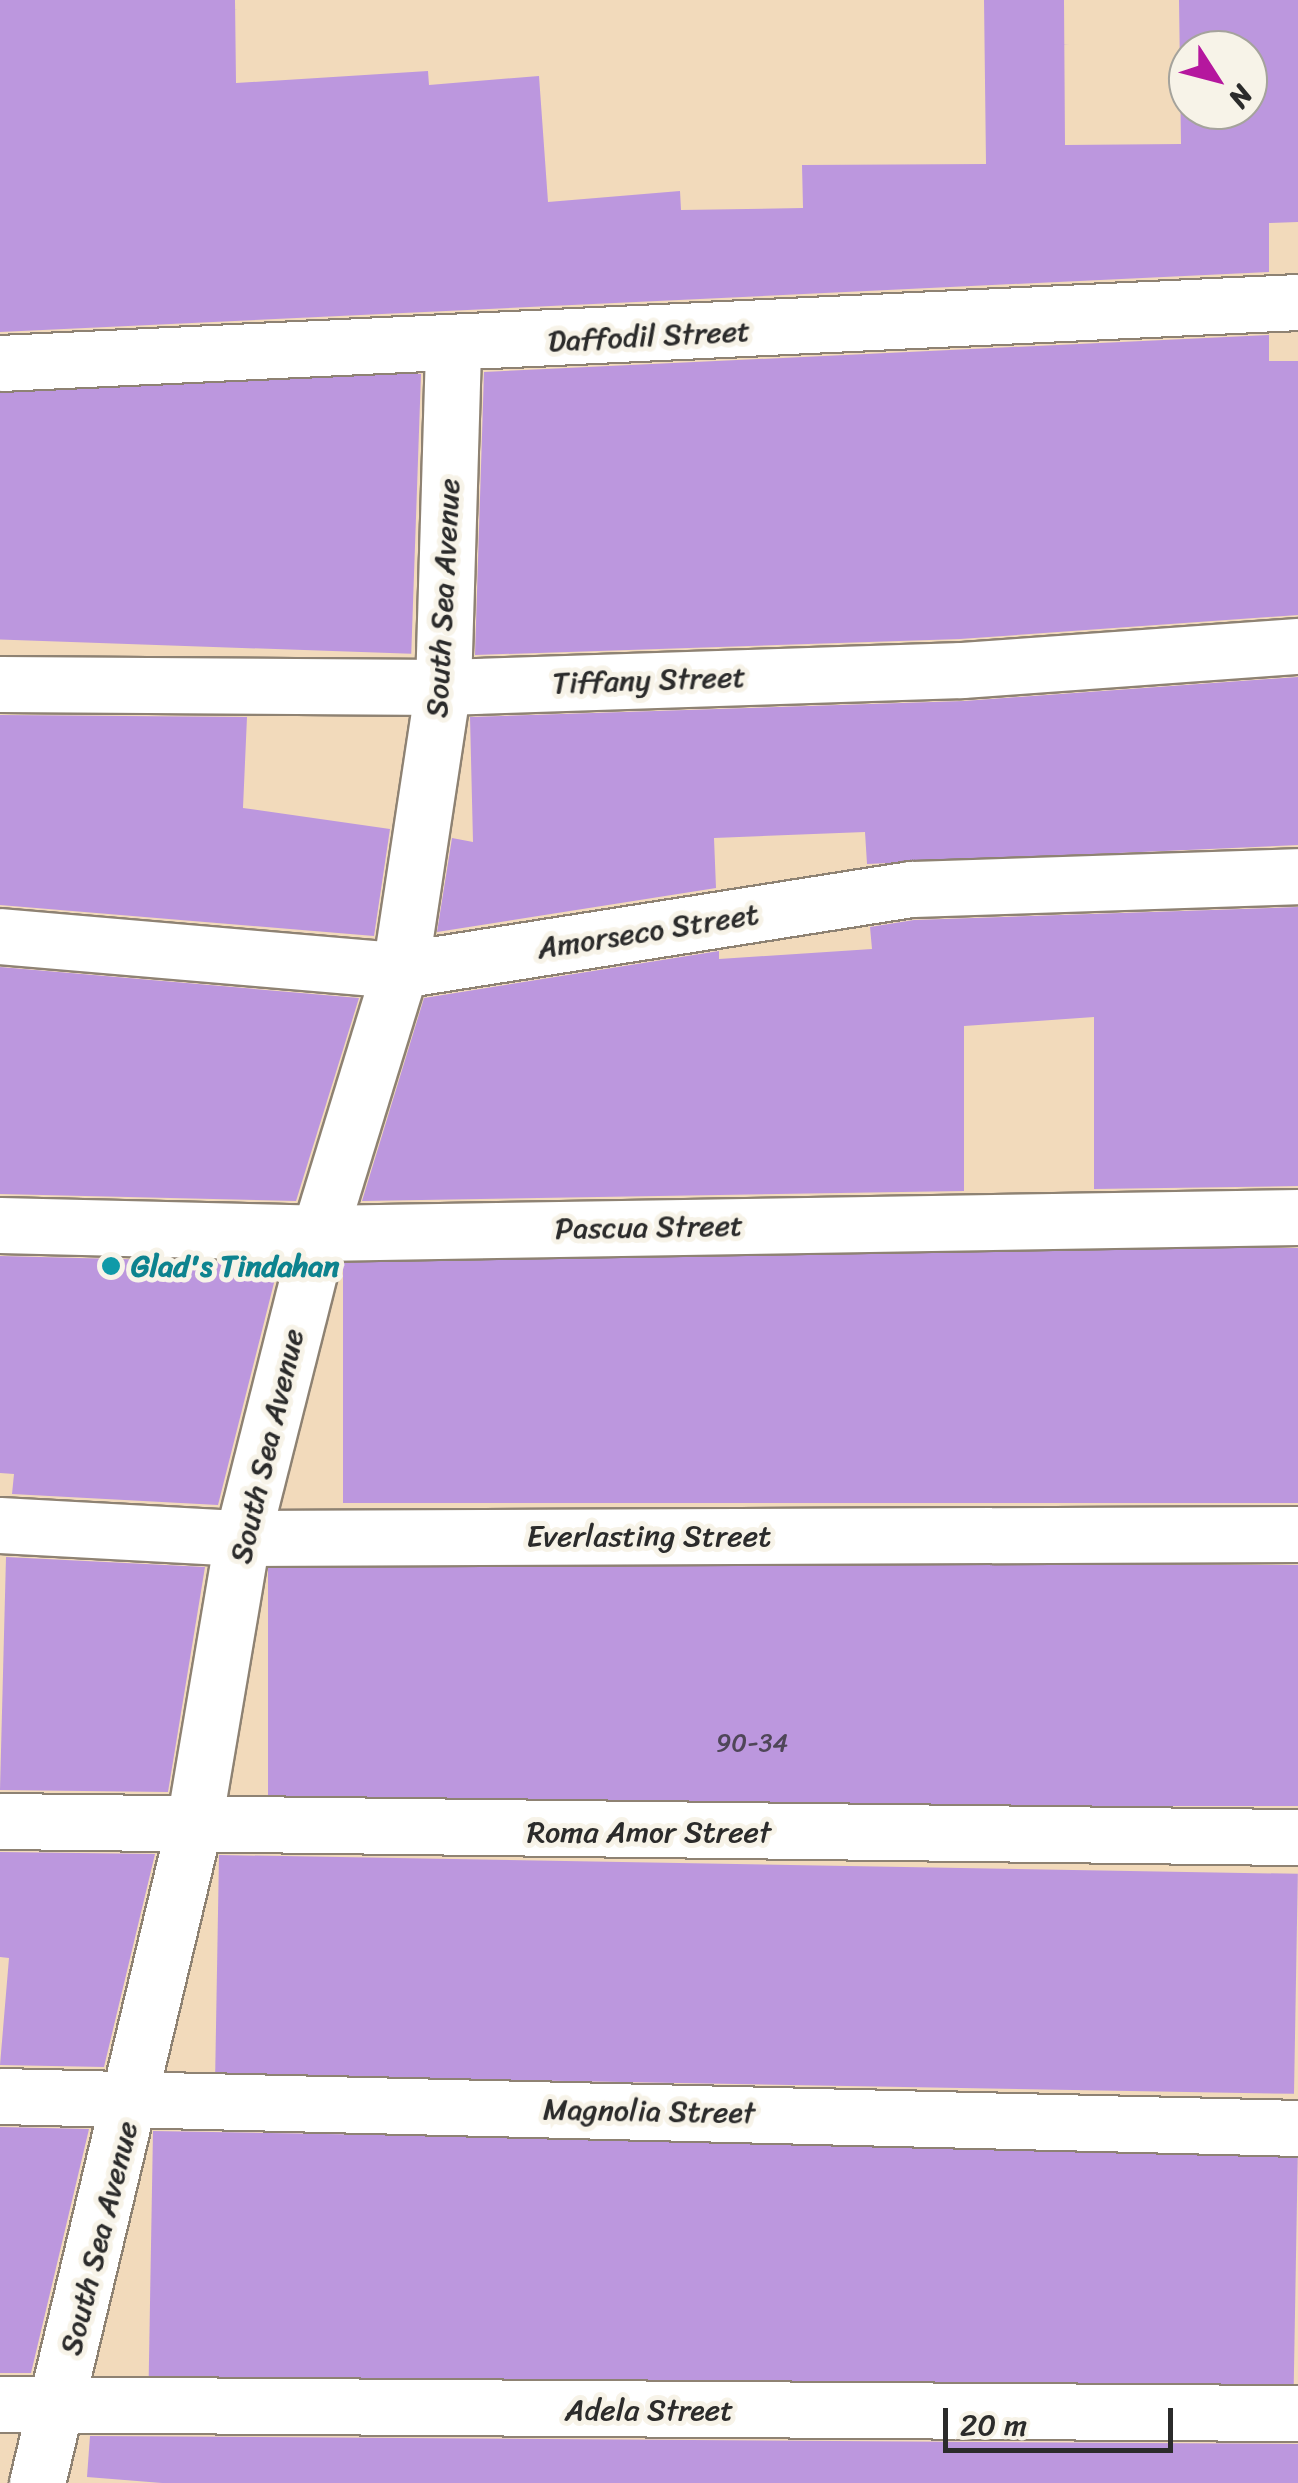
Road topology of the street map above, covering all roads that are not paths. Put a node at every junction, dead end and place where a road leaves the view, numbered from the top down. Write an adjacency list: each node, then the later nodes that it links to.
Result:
1 (1298, 302): 2 (street, Daffodil Street)
2 (453, 346): 3 (street, Daffodil Street); 6 (street, South Sea Avenue)
3 (0, 364)
4 (1298, 646): 6 (street, Tiffany Street)
5 (0, 684): 6 (street, Tiffany Street)
6 (443, 687): 9 (street, South Sea Avenue)
7 (1298, 876): 9 (street, Amorseco Street)
8 (0, 936): 9 (street, Amorseco Street)
9 (400, 970): 12 (street, South Sea Avenue)
10 (1298, 1217): 12 (street, Pascua Street)
11 (0, 1225): 12 (street, Pascua Street)
12 (319, 1233): 15 (street, South Sea Avenue)
13 (0, 1526): 15 (street, Everlasting Street)
14 (1298, 1534): 15 (street, Everlasting Street)
15 (242, 1538): 17 (street, South Sea Avenue)
16 (0, 1821): 17 (street, Roma Amor Street)
17 (194, 1829): 18 (street, Roma Amor Street); 20 (street, South Sea Avenue)
18 (1298, 1838)
19 (0, 2096): 20 (street, Magnolia Street)
20 (133, 2098): 21 (street, Magnolia Street); 23 (street, South Sea Avenue)
21 (1298, 2128)
22 (0, 2404): 23 (street, Adela Street)
23 (58, 2406): 24 (street, Adela Street); 25 (street, South Sea Avenue)
24 (1298, 2413)
25 (37, 2483)

